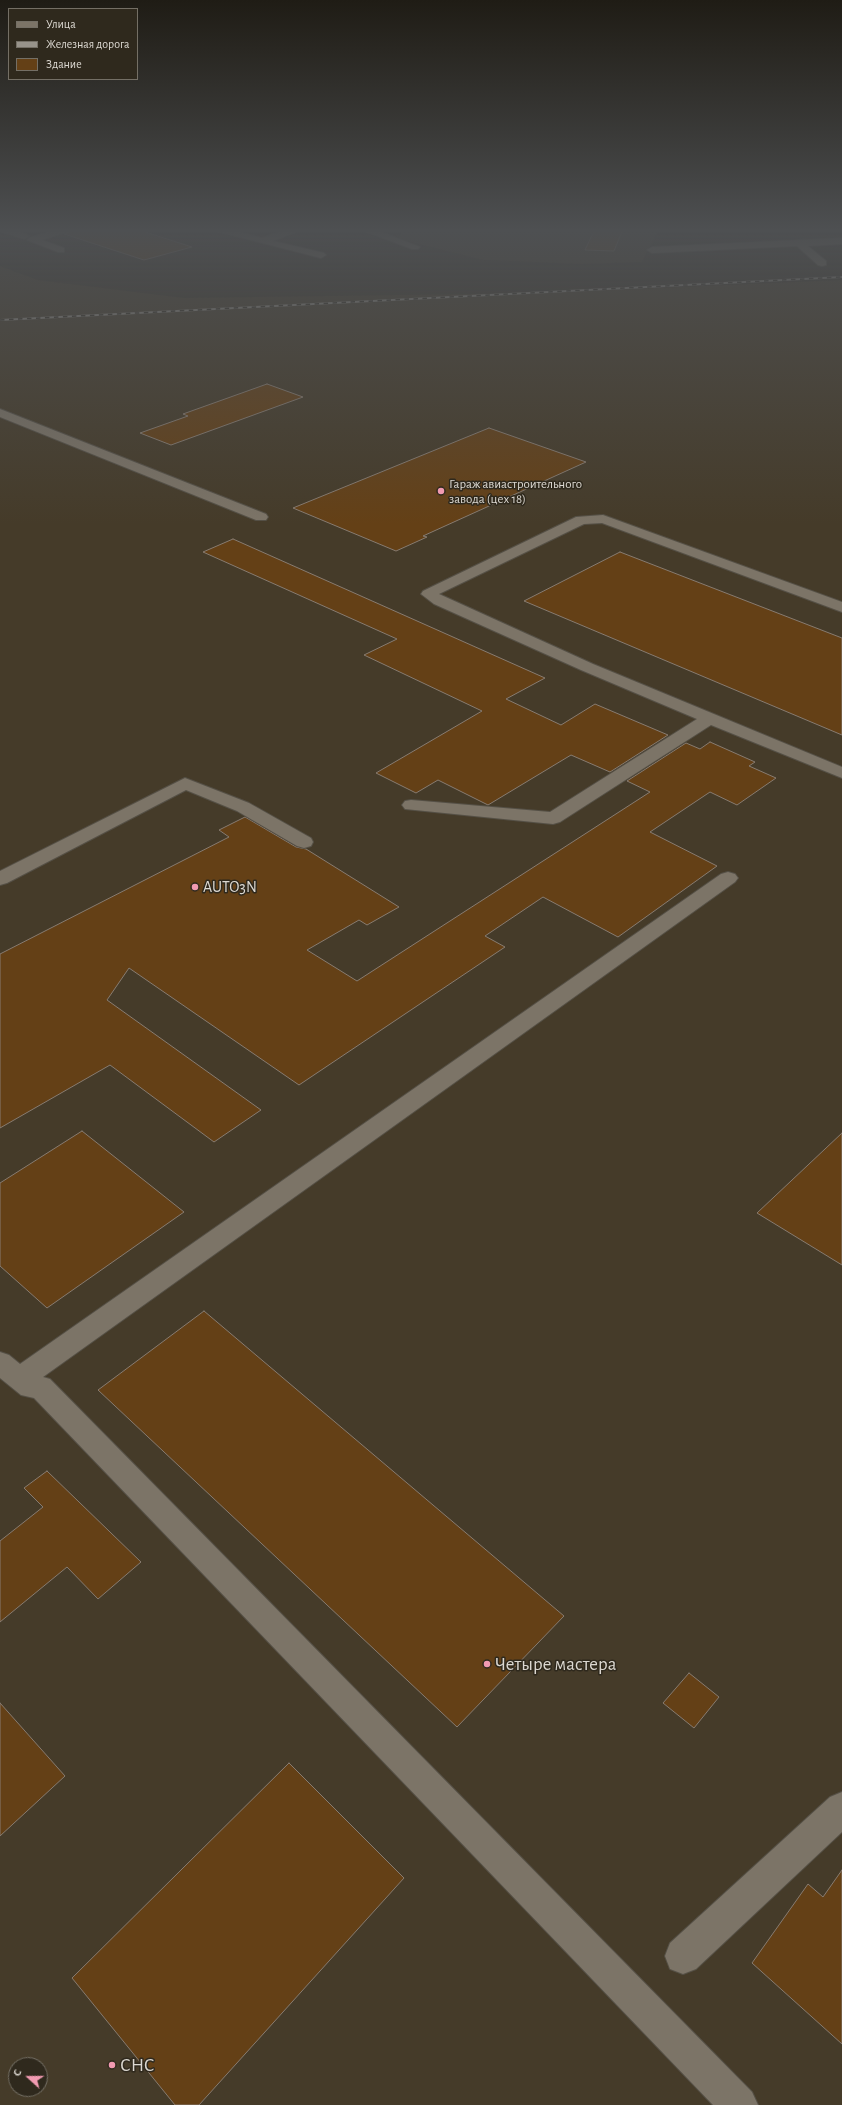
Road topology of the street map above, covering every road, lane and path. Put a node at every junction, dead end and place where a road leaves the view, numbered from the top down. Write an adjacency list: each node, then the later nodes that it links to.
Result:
1 (0, 414): 2 (lane)
2 (261, 517)
3 (842, 607): 4 (lane)
4 (710, 718): 5 (lane); 6 (lane)
5 (842, 773)
6 (411, 805)
7 (304, 842): 9 (lane)
8 (728, 878): 10 (lane)
9 (0, 879)
10 (10, 1371): 13 (lane)
11 (842, 1809): 12 (lane)
12 (683, 1956)
13 (739, 2105)

